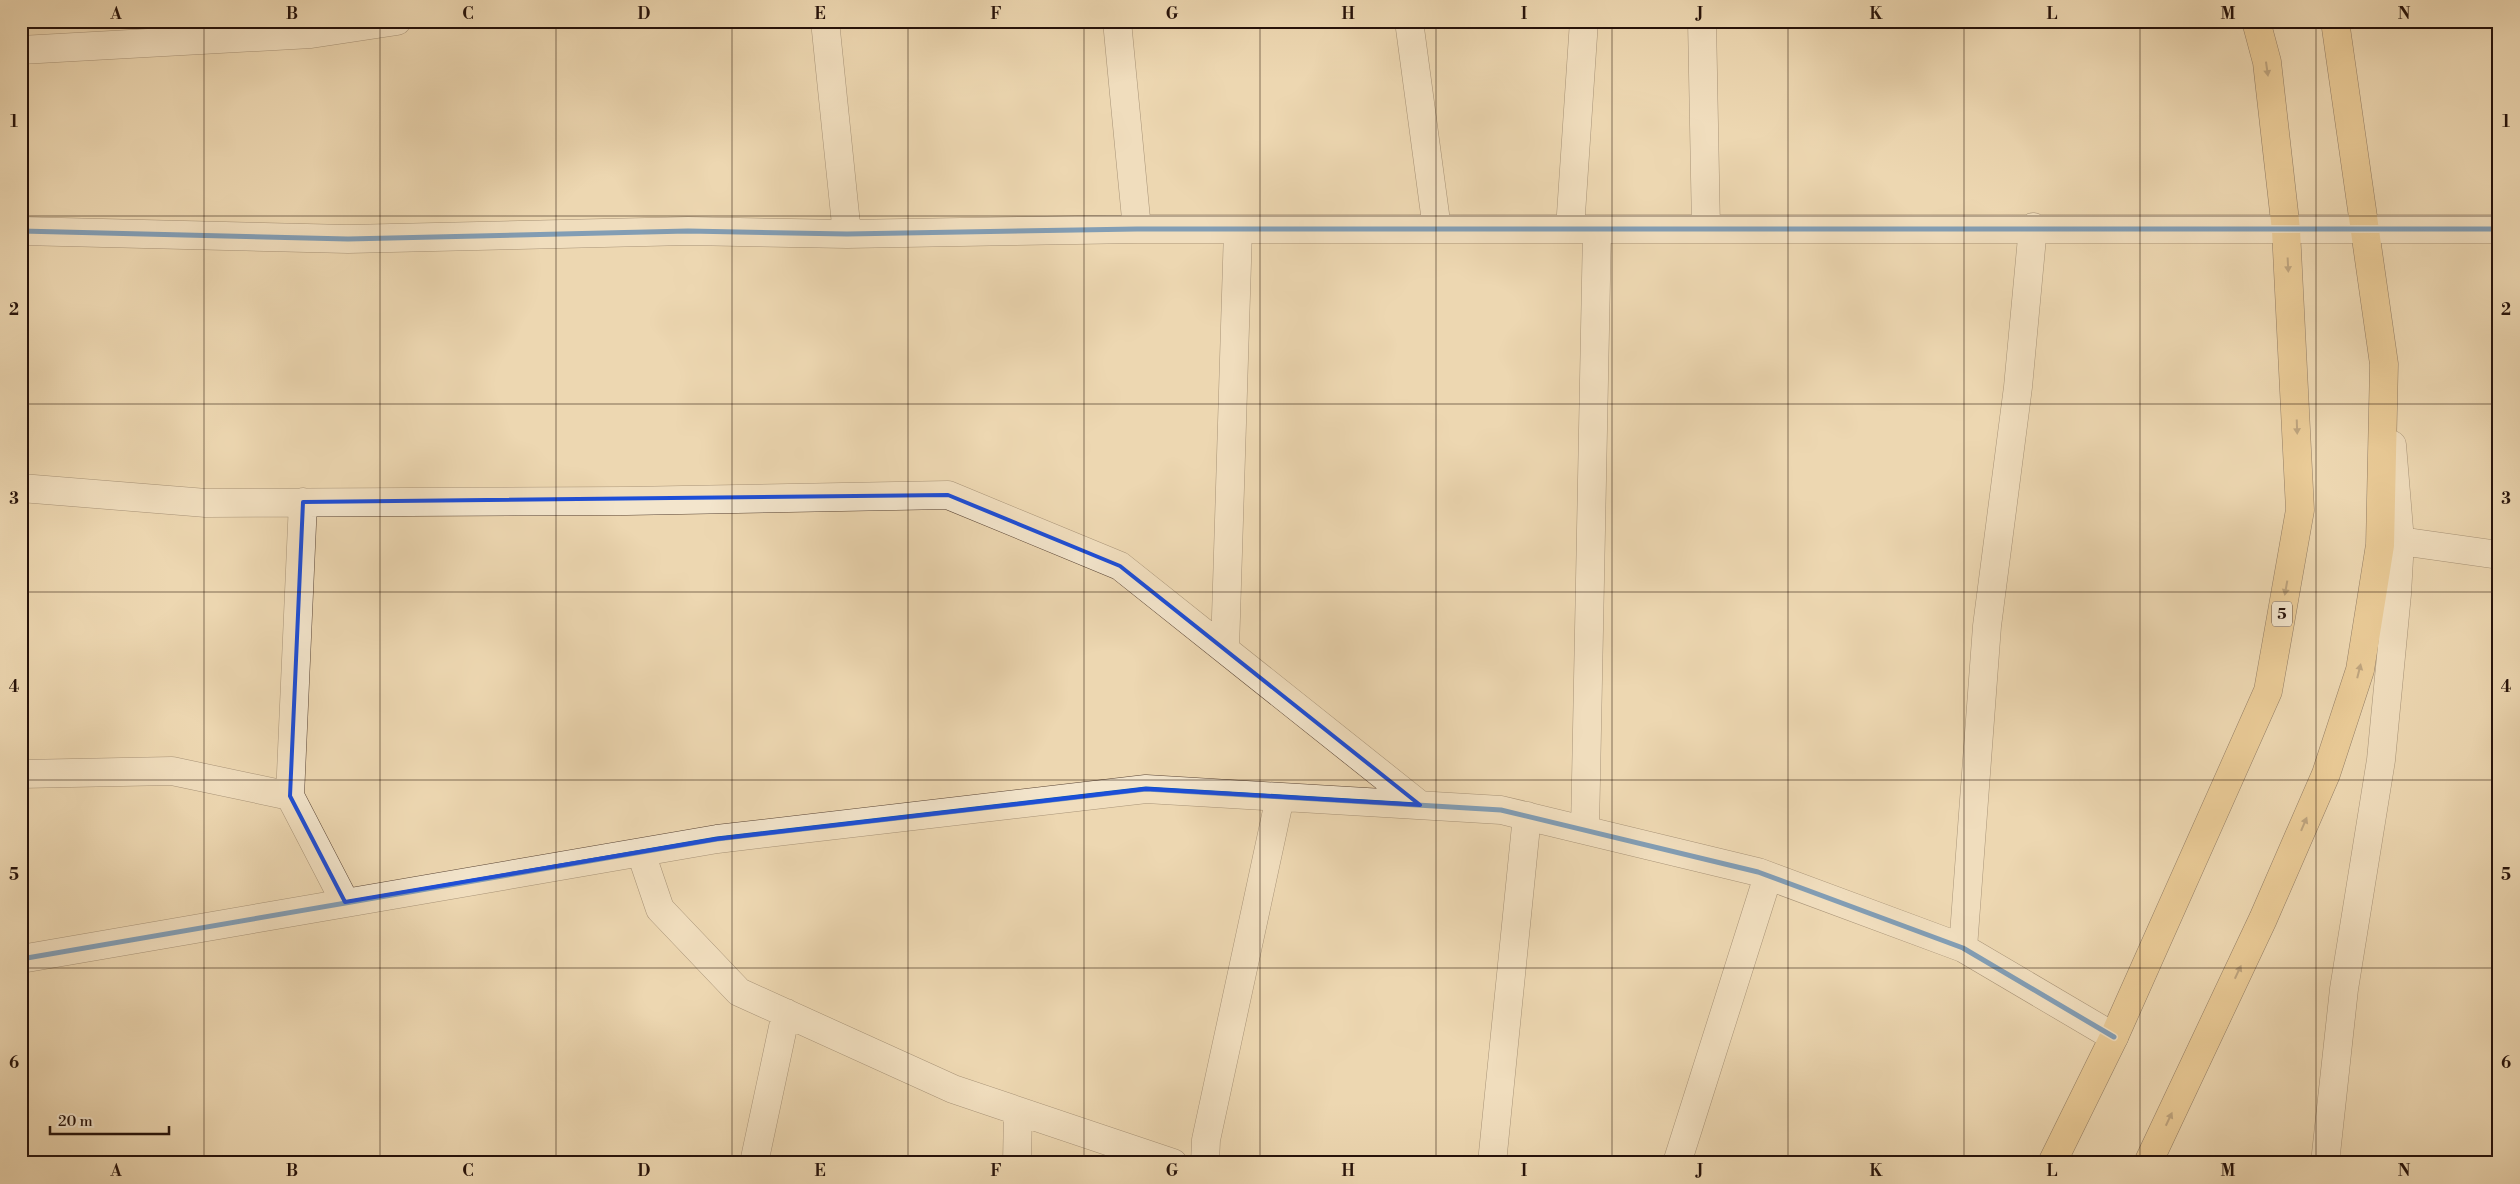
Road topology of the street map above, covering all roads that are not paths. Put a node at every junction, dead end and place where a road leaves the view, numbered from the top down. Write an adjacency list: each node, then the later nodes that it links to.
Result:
1 (397, 21): 9 (street)
2 (824, 21): 21 (street)
3 (1117, 21): 13 (street)
4 (1409, 21): 14 (street)
5 (1584, 21): 18 (street)
6 (1702, 21): 11 (street)
7 (2256, 21): 19 (highway, 5, one-way to 19)
8 (2335, 21): 15 (highway)
9 (310, 28): 10 (street)
10 (21, 50)
11 (1706, 228): 12 (street); 18 (street)
12 (2033, 228): 19 (street); 37 (street)
13 (1137, 229): 17 (street); 21 (street)
14 (1437, 229): 17 (street); 18 (street)
15 (2366, 229): 16 (street); 19 (street); 22 (highway)
16 (2499, 229)
17 (1238, 230): 27 (street)
18 (1583, 230): 33 (street)
19 (2286, 230): 40 (highway, 5, one-way to 40)
20 (21, 231): 21 (street)
21 (847, 234)
22 (2384, 364): 25 (street); 49 (highway, one-way to 22)
23 (21, 488): 24 (street)
24 (303, 502): 27 (street); 29 (street)
25 (2400, 541): 26 (street); 50 (street)
26 (2499, 555)
27 (1225, 650): 31 (street)
28 (21, 774): 29 (street)
29 (290, 796): 36 (street)
30 (1280, 797): 31 (street); 34 (street); 45 (street)
31 (1420, 805): 32 (street)
32 (1527, 816): 33 (street); 46 (street)
33 (1585, 830): 35 (street)
34 (641, 853): 36 (street); 39 (street)
35 (1768, 876): 37 (street); 47 (street)
36 (345, 902): 38 (street)
37 (1963, 948): 40 (street)
38 (21, 959)
39 (786, 1013): 41 (street); 42 (street)
40 (2114, 1037): 48 (highway, 5)
41 (1018, 1111): 43 (street); 44 (street)
42 (754, 1163)
43 (1017, 1163)
44 (1173, 1163)
45 (1204, 1163)
46 (1492, 1163)
47 (1677, 1163)
48 (2052, 1163)
49 (2148, 1163)
50 (2325, 1163)

